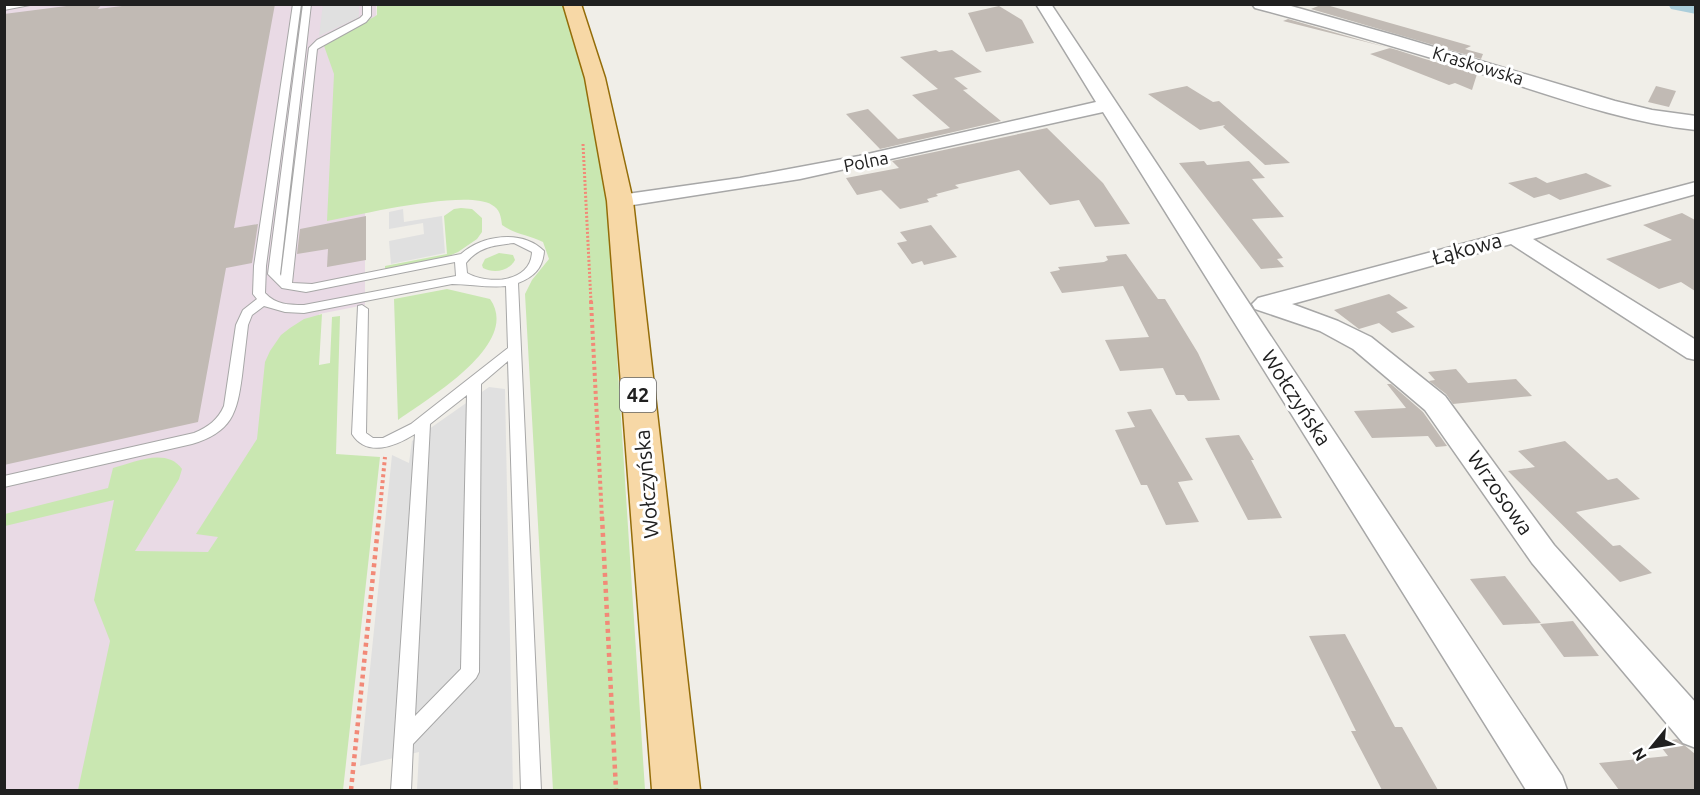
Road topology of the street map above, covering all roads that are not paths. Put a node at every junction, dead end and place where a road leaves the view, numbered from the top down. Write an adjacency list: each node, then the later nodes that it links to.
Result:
1 (32, 4): 8 (lane)
2 (297, 4): 18 (lane)
3 (307, 4): 17 (lane)
4 (367, 4): 17 (lane)
5 (572, 4): 12 (main road, Wołczyńska / 42)
6 (1044, 4): 9 (street, Wołczyńska)
7 (1261, 4): 10 (street, Kraskowska)
8 (4, 8)
9 (1109, 106): 12 (street, Polna); 19 (street, Wołczyńska)
10 (1692, 125)
11 (1695, 188): 13 (street, Łąkowa)
12 (620, 201): 30 (main road, Wołczyńska / 42)
13 (1513, 236): 19 (street, Łąkowa); 22 (street)
14 (464, 257): 15 (lane); 16 (lane); 17 (lane)
15 (466, 280): 16 (lane); 18 (lane)
16 (512, 281): 21 (lane)
17 (286, 286)
18 (264, 300): 25 (lane)
19 (1253, 307): 26 (street, Wrzosowa); 31 (street, Wołczyńska)
20 (362, 309): 24 (lane)
21 (514, 349): 23 (lane); 29 (lane)
22 (1695, 352)
23 (474, 380): 24 (lane); 27 (lane)
24 (423, 422): 27 (lane)
25 (4, 482)
26 (1695, 731)
27 (404, 740): 28 (lane)
28 (401, 790)
29 (531, 790)
30 (676, 790)
31 (1548, 790)

